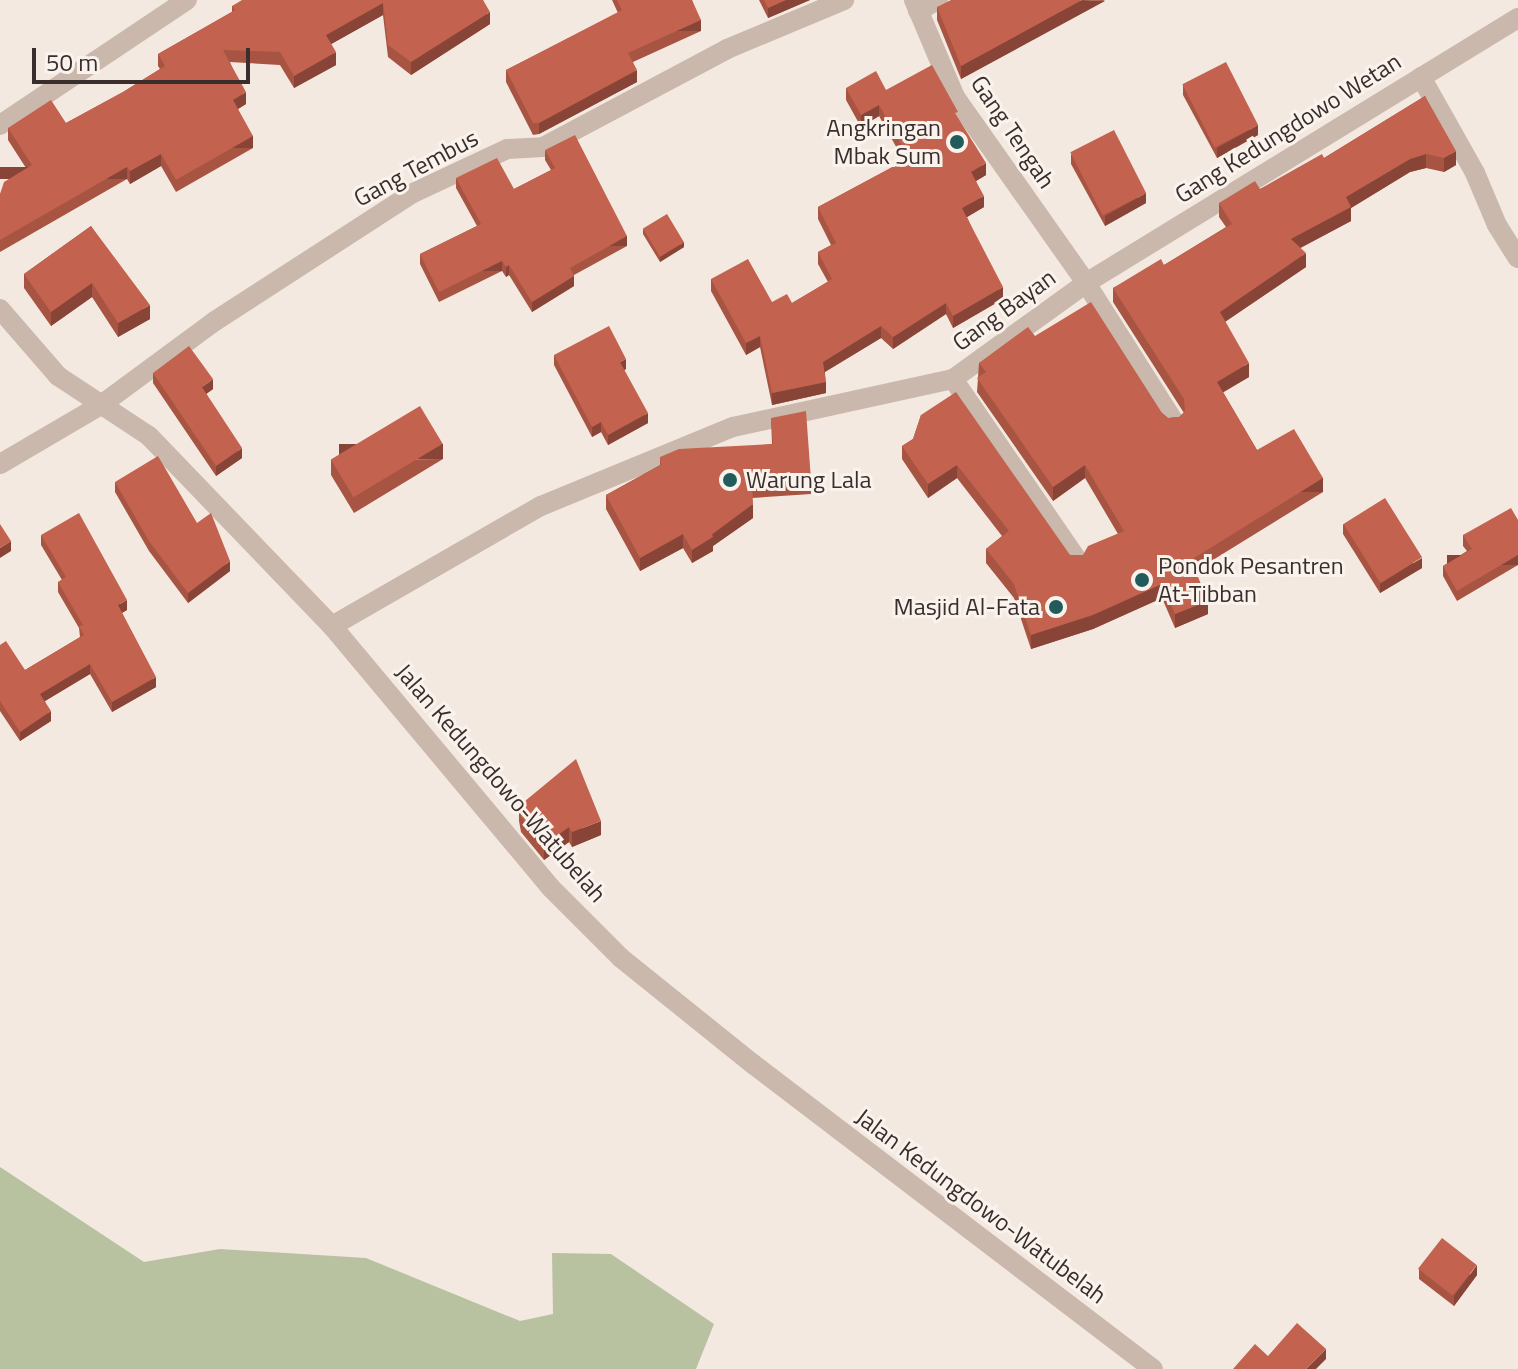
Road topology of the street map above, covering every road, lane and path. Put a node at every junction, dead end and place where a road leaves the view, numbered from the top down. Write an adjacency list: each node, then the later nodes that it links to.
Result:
1 (187, 0): 7 (street)
2 (844, 0): 12 (street, Gang Tembus)
3 (938, 0): 4 (street)
4 (916, 6): 9 (street, Gang Tengah)
5 (1518, 18): 6 (street, Gang Kedungdowo Wetan)
6 (1421, 77): 8 (street); 9 (street, Gang Kedungdowo Wetan)
7 (0, 125)
8 (1518, 258)
9 (1086, 283): 11 (street, Gang Bayan); 13 (street, Gang Tengah)
10 (0, 309): 12 (street, Jalan Kedungdowo-Watubelah)
11 (953, 379): 15 (street); 16 (street)
12 (101, 405): 14 (street, Gang Tembus); 16 (street, Jalan Kedungdowo-Watubelah)
13 (1173, 420)
14 (0, 464)
15 (1076, 558)
16 (332, 626): 17 (street, Jalan Kedungdowo-Watubelah)
17 (1153, 1369)

